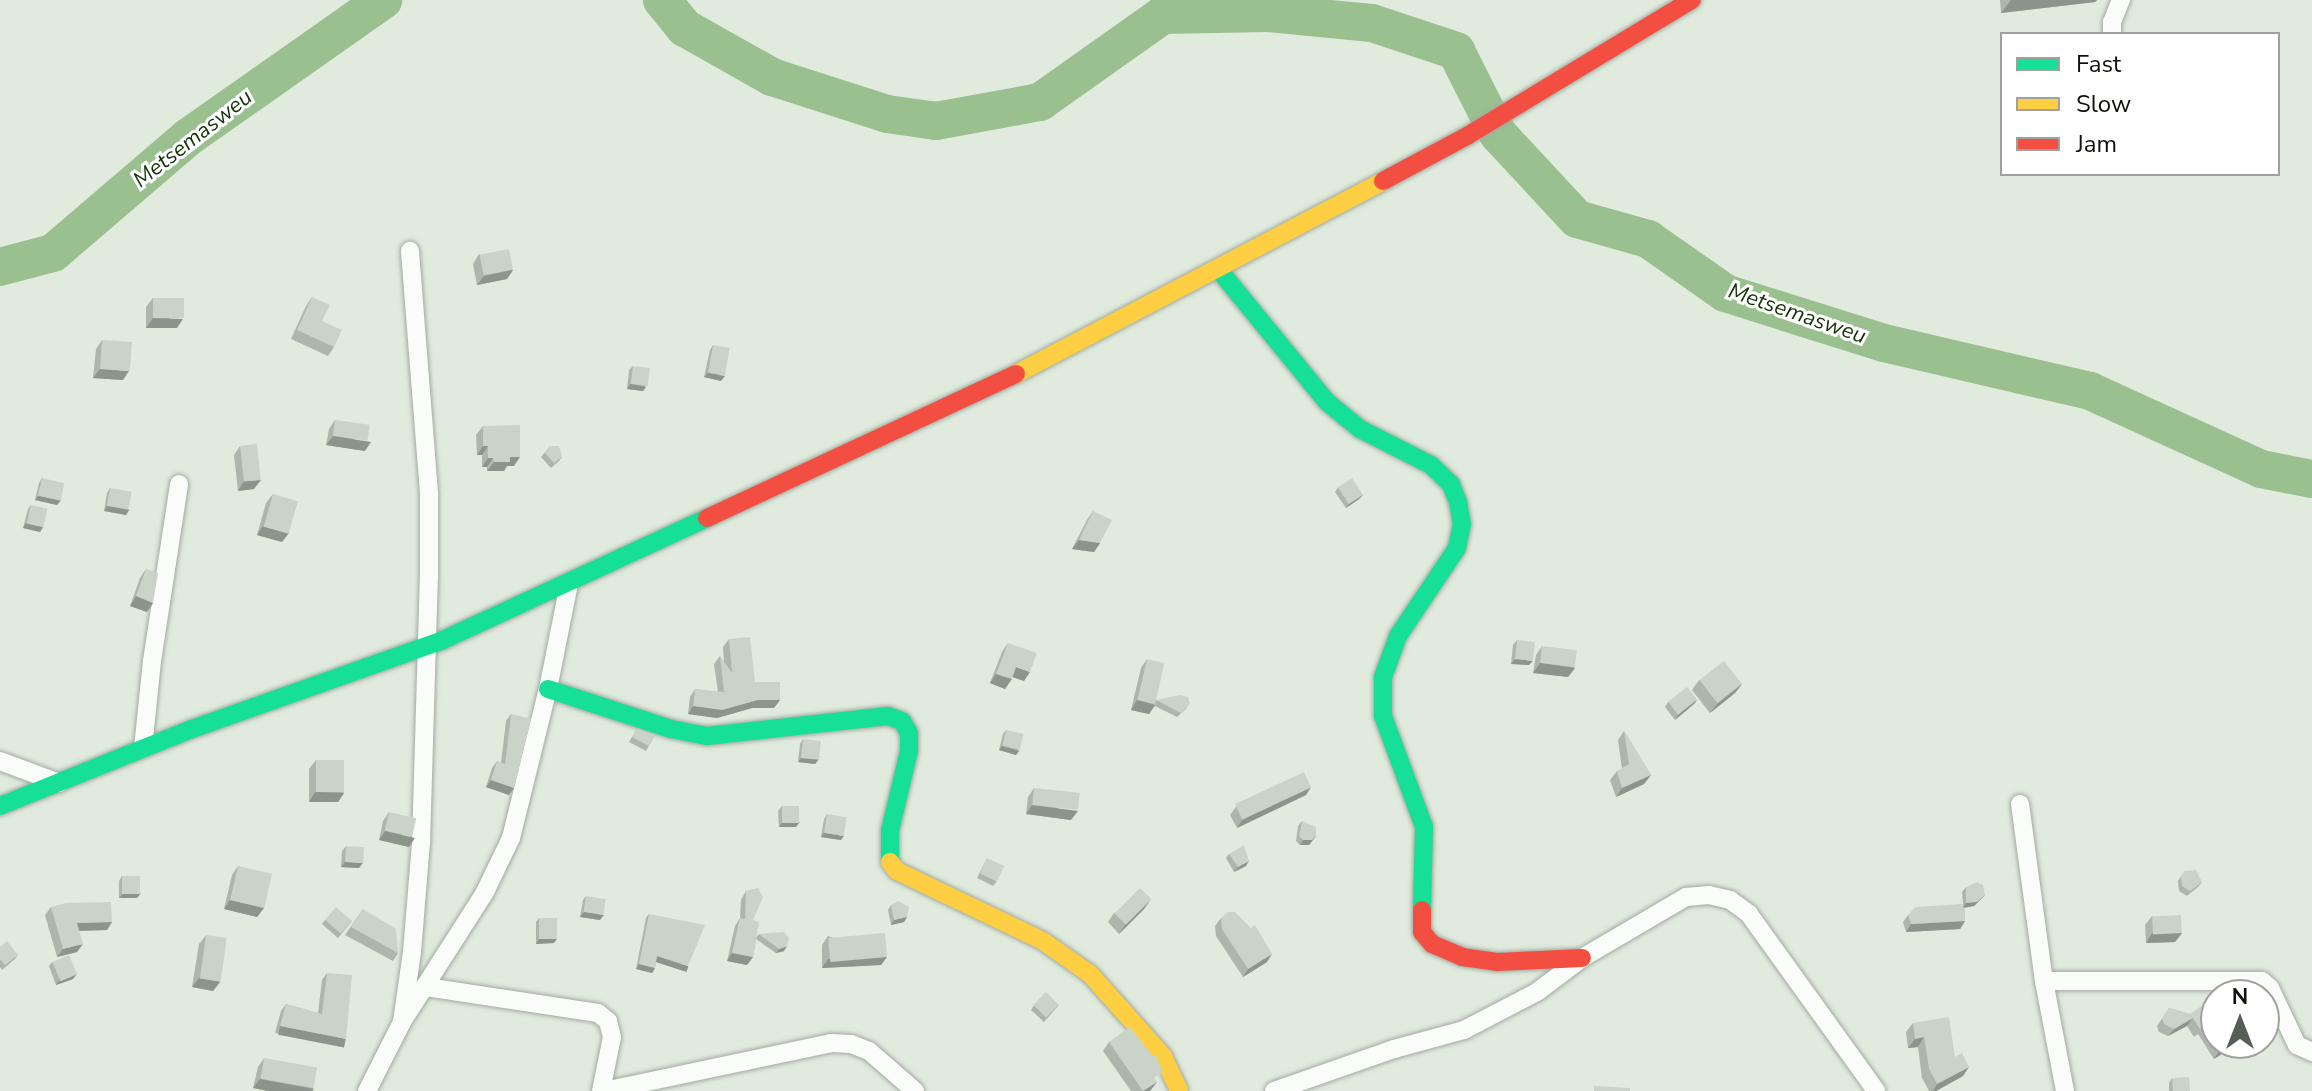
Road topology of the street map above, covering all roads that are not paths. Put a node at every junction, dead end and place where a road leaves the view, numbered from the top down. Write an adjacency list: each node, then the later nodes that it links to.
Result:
1 (1692, 0): 5 (street)
2 (2121, 0): 3 (street)
3 (2112, 32)
4 (410, 251): 8 (street)
5 (1219, 270): 7 (street); 15 (street)
6 (179, 484): 10 (street)
7 (569, 584): 8 (street); 9 (street)
8 (426, 646): 10 (street); 18 (street)
9 (548, 689): 17 (street); 23 (street)
10 (143, 748): 12 (street)
11 (0, 761): 12 (street)
12 (59, 783): 14 (street)
13 (2020, 804): 16 (street)
14 (0, 806)
15 (1582, 958): 24 (street); 25 (street)
16 (2044, 981): 19 (street); 26 (street)
17 (426, 987): 18 (street); 21 (street)
18 (402, 1022): 20 (street)
19 (2312, 1052)
20 (367, 1091)
21 (602, 1091): 22 (street)
22 (915, 1091)
23 (1179, 1091)
24 (1274, 1091)
25 (1876, 1091)
26 (2065, 1091)

